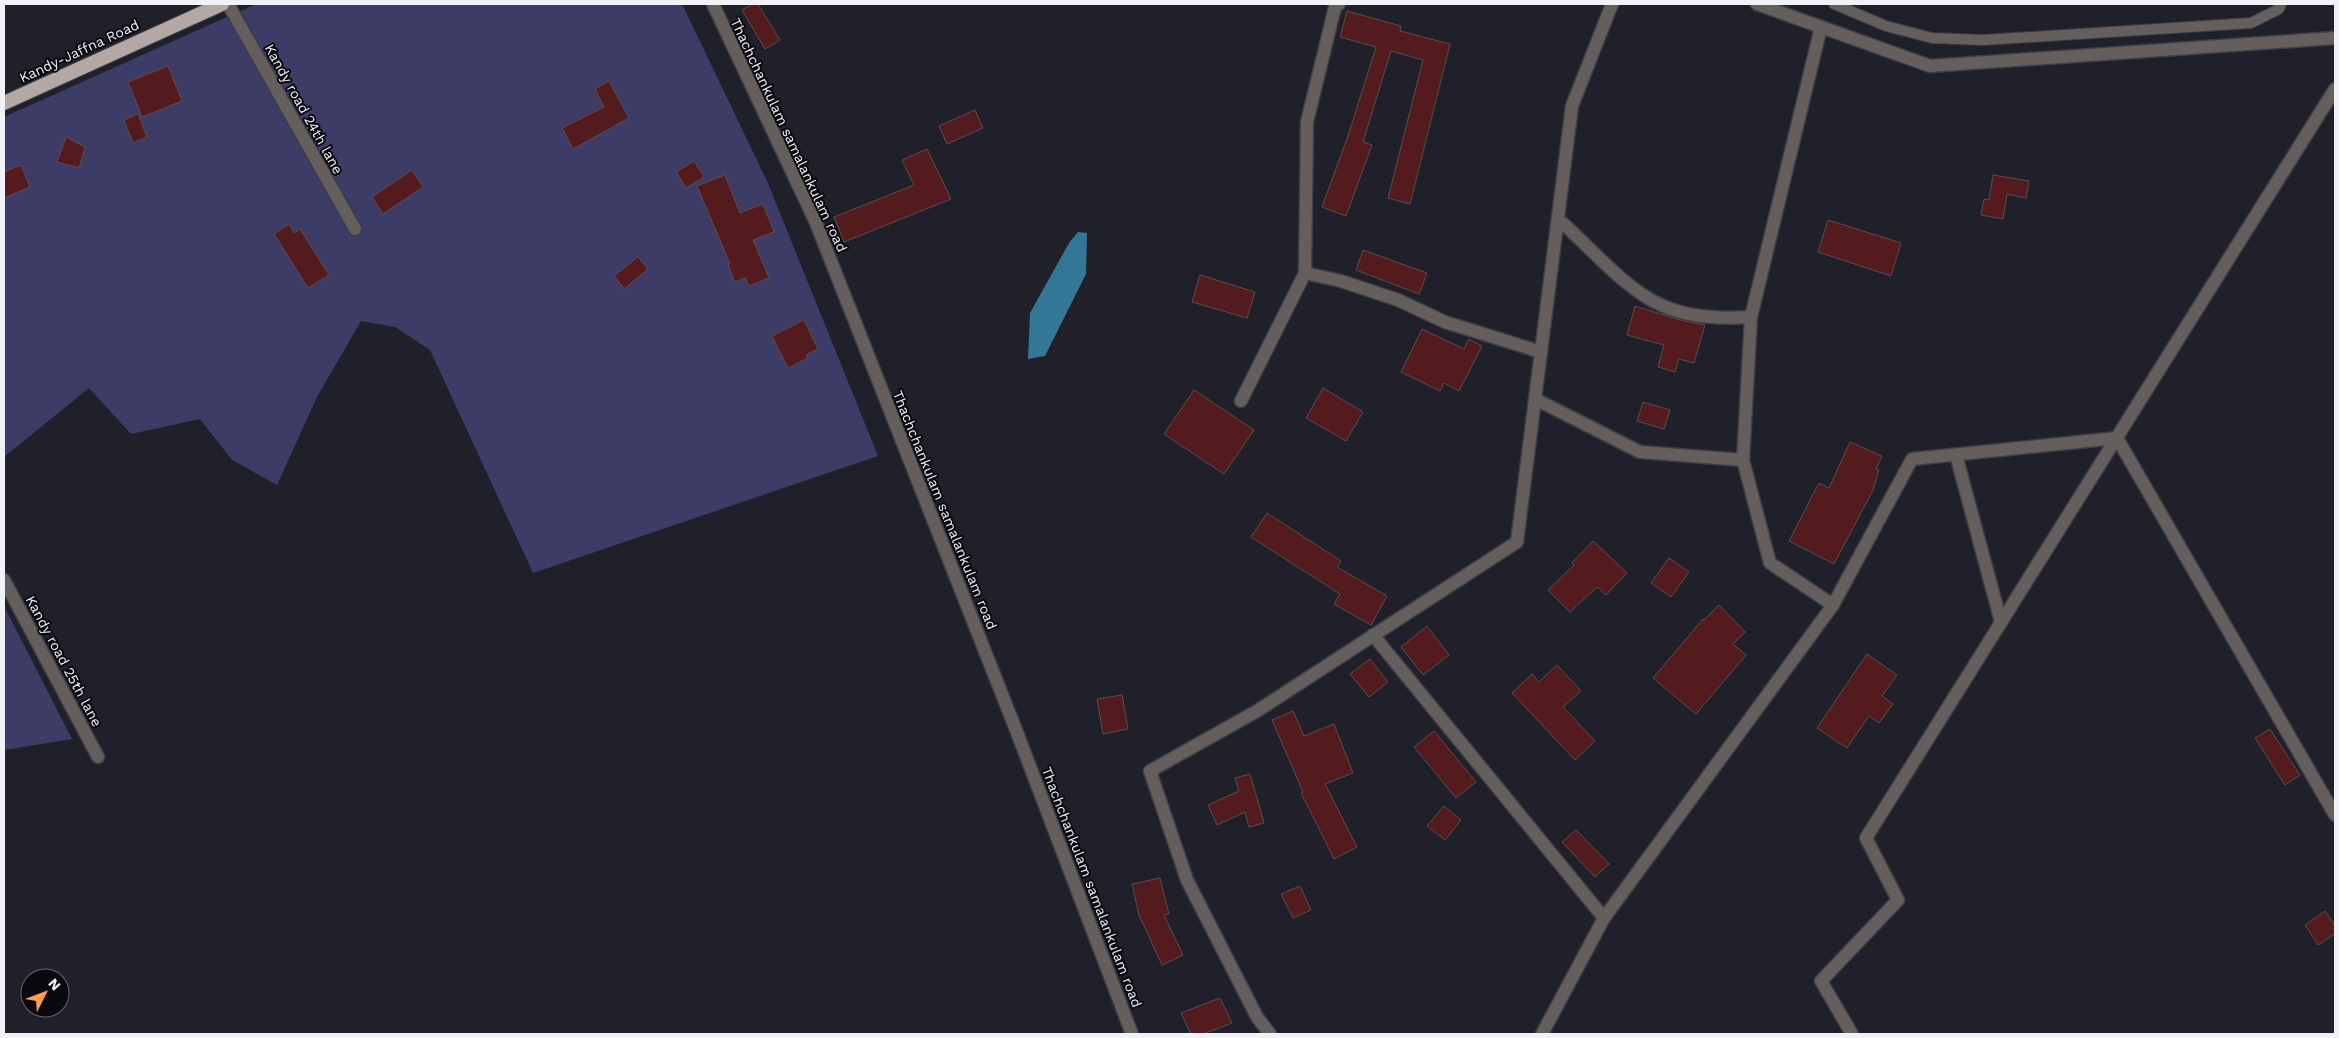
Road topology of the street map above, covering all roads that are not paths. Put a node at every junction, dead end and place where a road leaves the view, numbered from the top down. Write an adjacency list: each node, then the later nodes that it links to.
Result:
1 (222, 4): 12 (highway, Kandy-Jaffna Road)
2 (228, 4): 14 (street, Kandy road 24th lane)
3 (713, 4): 30 (street, Thachchankulam samalankulam road)
4 (1338, 4): 15 (street)
5 (1612, 4): 13 (street)
6 (1757, 4): 9 (street)
7 (1834, 4): 8 (lane)
8 (2281, 4)
9 (1821, 27): 10 (street); 16 (street)
10 (2335, 38)
11 (2335, 89): 20 (street)
12 (4, 103)
13 (1558, 219): 16 (street); 17 (street)
14 (355, 229)
15 (1305, 274): 17 (street); 19 (street)
16 (1751, 317): 22 (street)
17 (1541, 352): 18 (street)
18 (1535, 399): 22 (street); 26 (street)
19 (1241, 401)
20 (2117, 438): 21 (street); 25 (street); 28 (street)
21 (1956, 455): 24 (street); 25 (street)
22 (1743, 460): 24 (street)
23 (4, 580): 27 (street, Kandy road 25th lane)
24 (1834, 605): 29 (street)
25 (2001, 622): 33 (street)
26 (1373, 635): 29 (street); 31 (street)
27 (98, 757)
28 (2335, 815)
29 (1604, 918): 32 (street)
30 (1132, 1034)
31 (1270, 1034)
32 (1542, 1034)
33 (1852, 1034)

